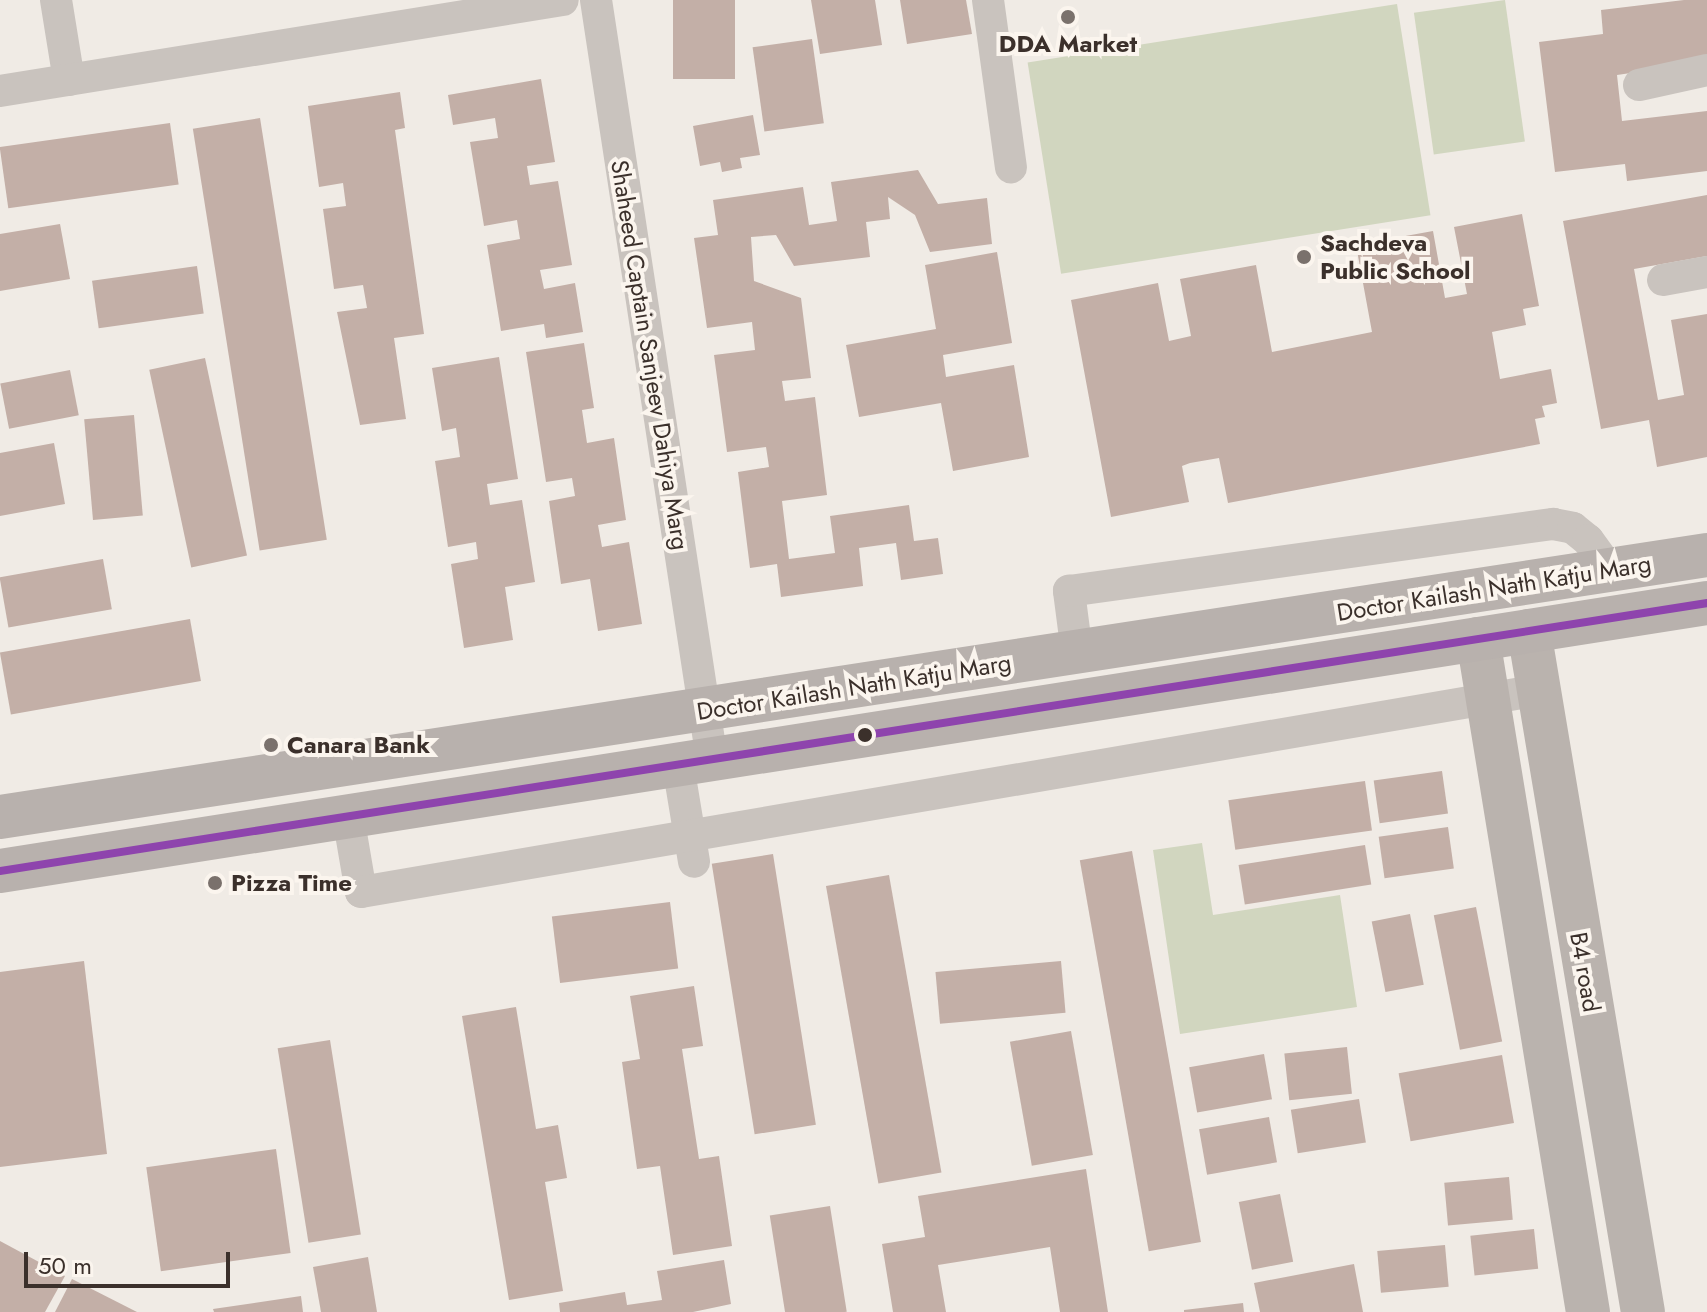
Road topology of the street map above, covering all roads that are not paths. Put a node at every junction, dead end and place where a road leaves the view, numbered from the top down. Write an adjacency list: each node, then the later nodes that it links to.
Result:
1 (56, 0): 6 (street)
2 (563, 0): 6 (street)
3 (596, 0): 20 (street, Shaheed Captain Sanjeev Dahiya Marg)
4 (988, 0): 9 (street)
5 (1707, 70): 7 (street)
6 (69, 80): 8 (street)
7 (1639, 85)
8 (0, 91)
9 (1011, 167)
10 (1707, 272): 11 (street)
11 (1663, 280)
12 (1707, 555): 13 (main road, Doctor Kailash Nath Katju Marg)
13 (1610, 570): 17 (main road, Doctor Kailash Nath Katju Marg); 17 (street)
14 (1707, 603): 15 (main road, Doctor Kailash Nath Katju Marg)
15 (1529, 631): 16 (main road, Doctor Kailash Nath Katju Marg); 18 (street, B4 road)
16 (1478, 639): 19 (street); 21 (main road, Doctor Kailash Nath Katju Marg)
17 (1077, 653): 20 (main road, Doctor Kailash Nath Katju Marg)
18 (1539, 690): 19 (street); 27 (street, B4 road)
19 (1487, 695): 24 (street); 26 (street)
20 (704, 709): 21 (street, Shaheed Captain Sanjeev Dahiya Marg); 23 (main road, Doctor Kailash Nath Katju Marg)
21 (695, 762): 22 (main road, Doctor Kailash Nath Katju Marg); 24 (street, Shaheed Captain Sanjeev Dahiya Marg)
22 (348, 816): 24 (street); 25 (main road, Doctor Kailash Nath Katju Marg)
23 (0, 817)
24 (692, 848)
25 (0, 871)
26 (1588, 1312)
27 (1643, 1312)

